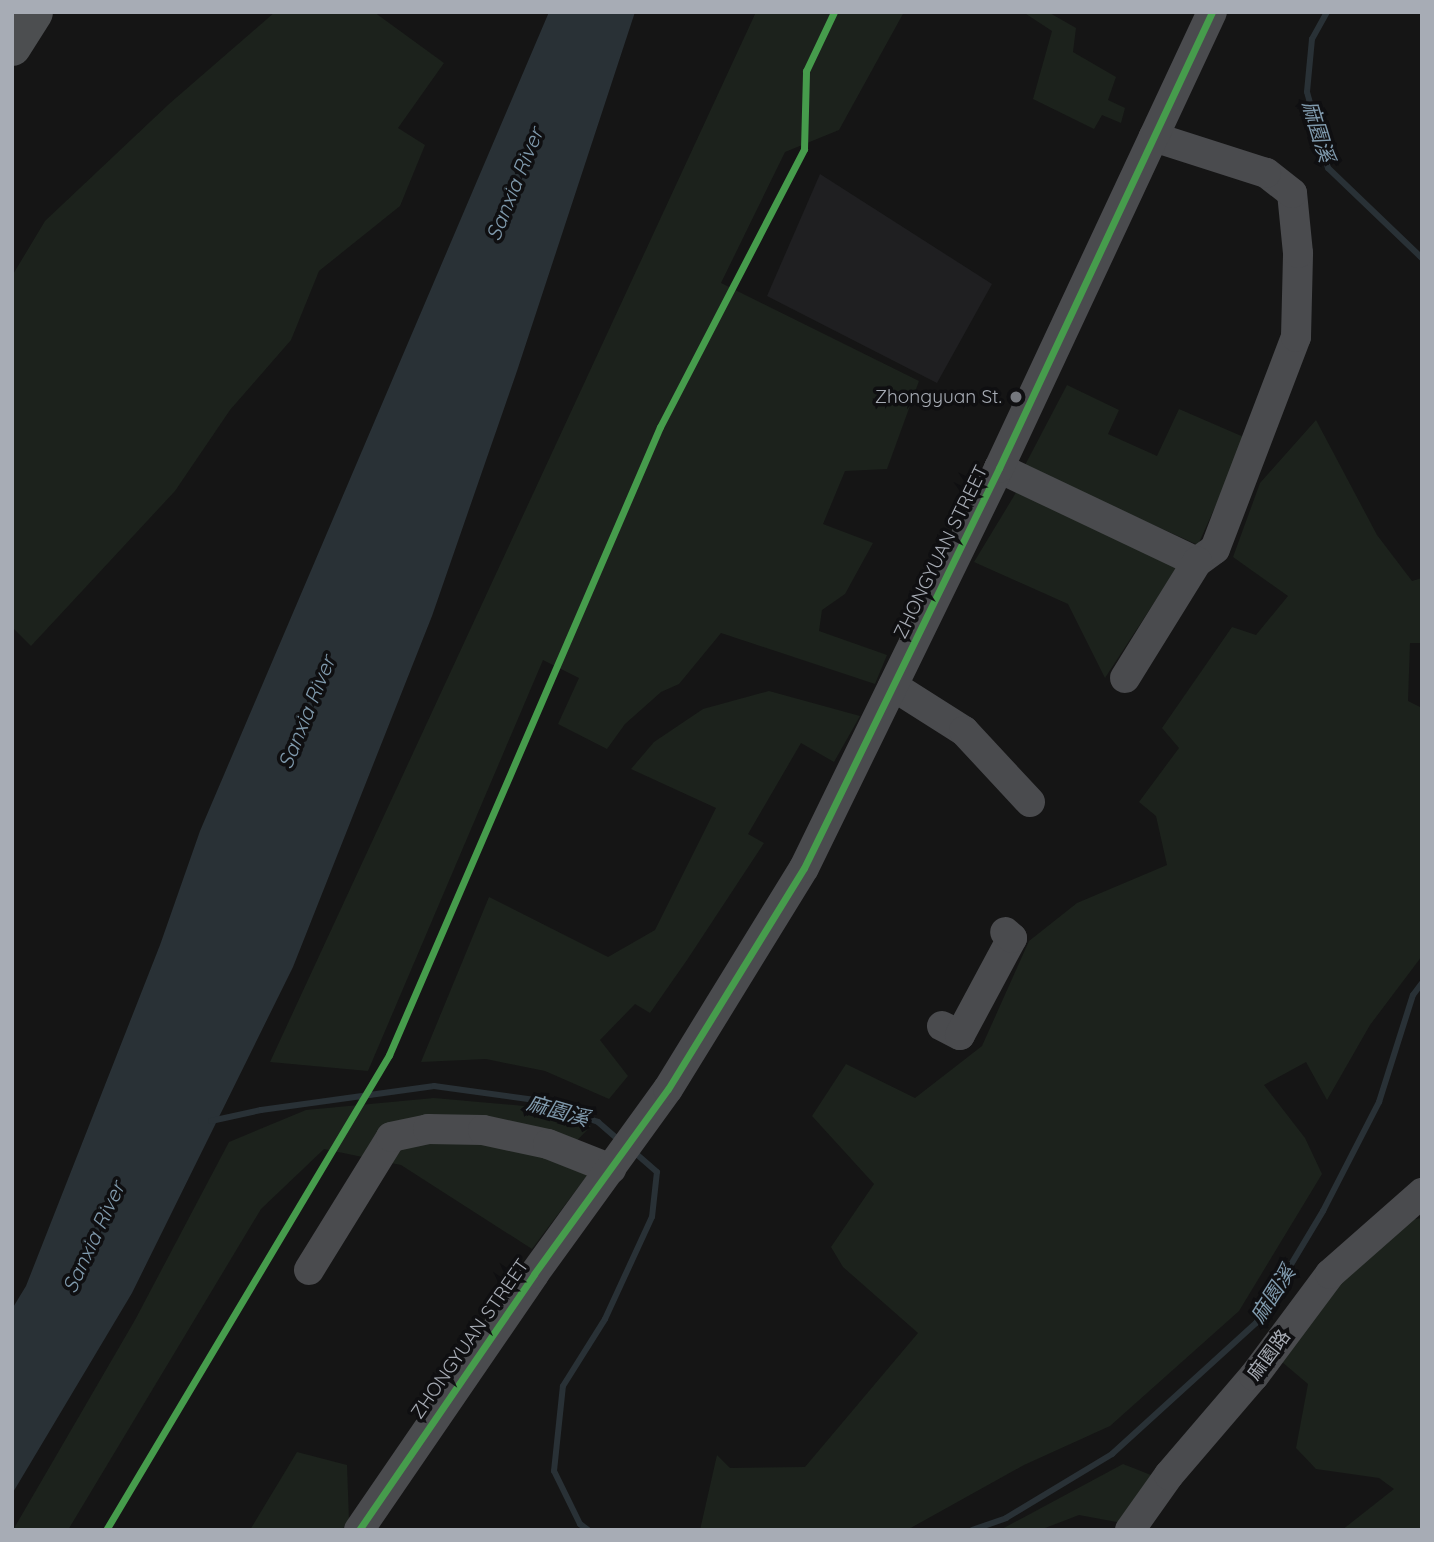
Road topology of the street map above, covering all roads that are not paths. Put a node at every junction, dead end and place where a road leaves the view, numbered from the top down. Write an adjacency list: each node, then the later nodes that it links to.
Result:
1 (34, 12): 3 (main road)
2 (1212, 12): 4 (street, ZHONGYUAN STREET)
3 (12, 47)
4 (1154, 137): 5 (street, ZHONGYUAN STREET); 6 (street)
5 (999, 468): 6 (street); 8 (street, ZHONGYUAN STREET)
6 (1197, 562): 7 (street)
7 (1125, 678)
8 (893, 686): 9 (street); 12 (street, ZHONGYUAN STREET)
9 (1030, 802)
10 (1005, 932): 11 (street)
11 (942, 1026)
12 (611, 1169): 14 (street); 15 (street, ZHONGYUAN STREET)
13 (1422, 1193): 16 (street, 麻園路)
14 (309, 1270)
15 (359, 1530)
16 (1130, 1530)

